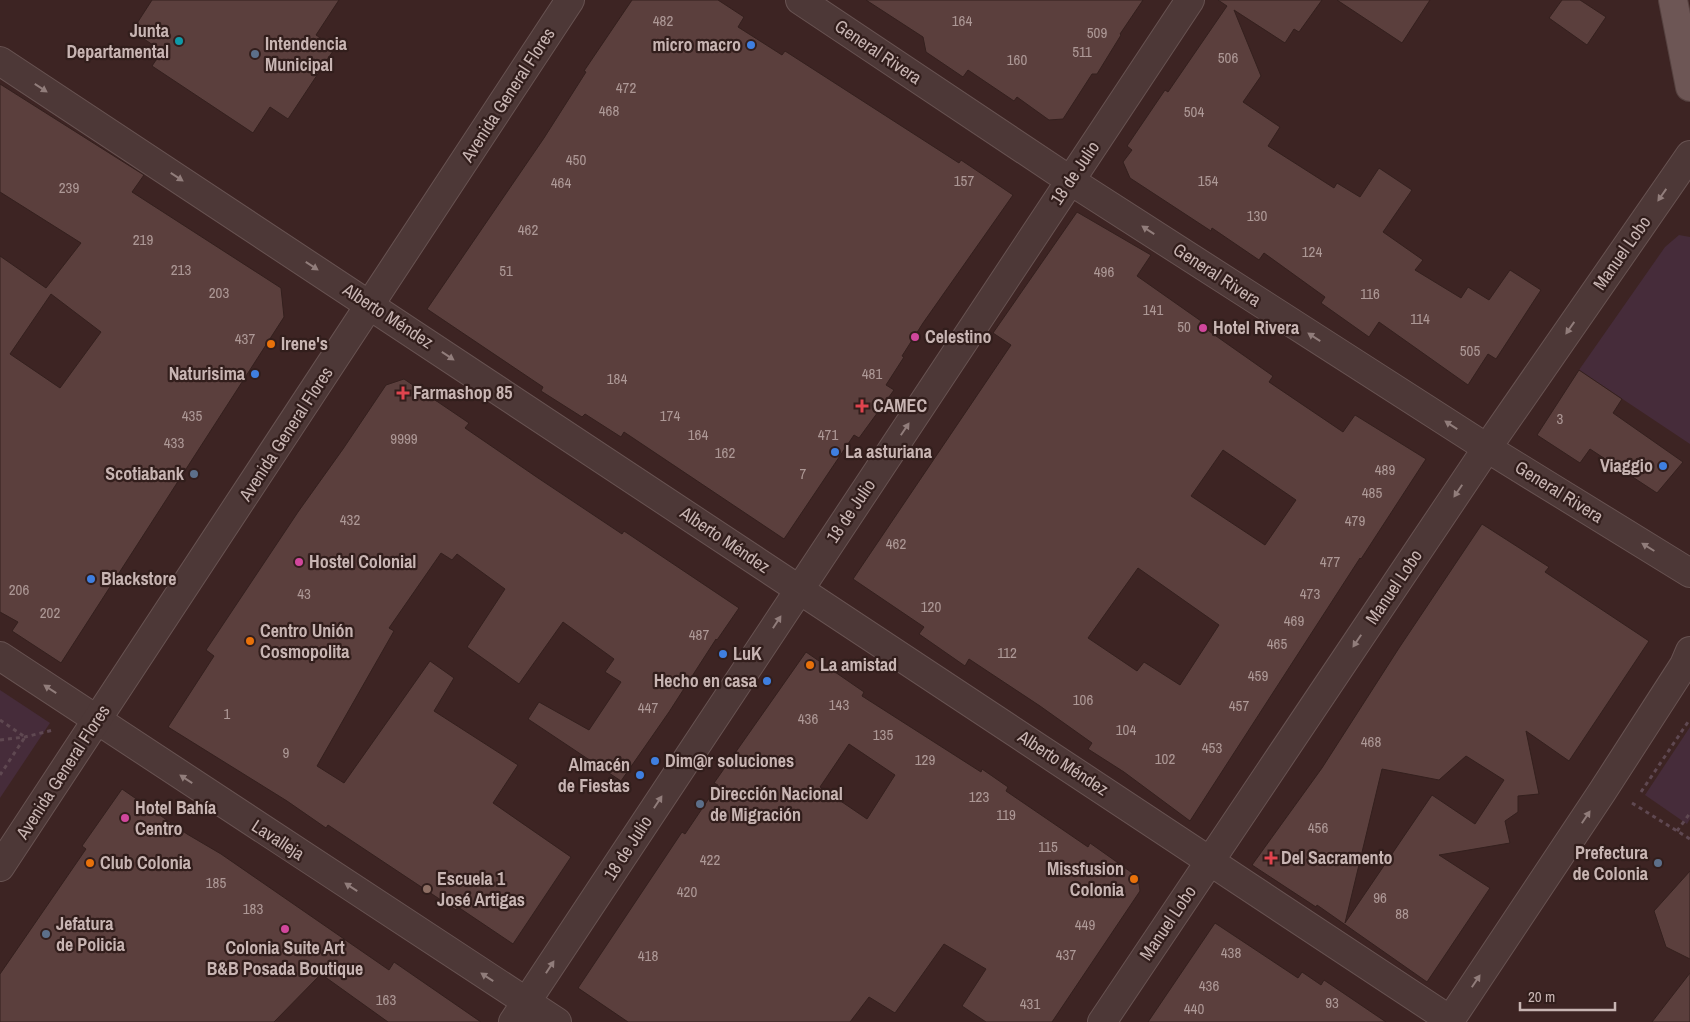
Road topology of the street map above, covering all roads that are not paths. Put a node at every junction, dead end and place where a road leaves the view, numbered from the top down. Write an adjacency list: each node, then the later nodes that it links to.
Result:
1 (570, 0): 9 (street, Avenida General Flores)
2 (800, 0): 8 (street, General Rivera)
3 (1190, 0): 8 (street, 18 de Julio)
4 (1673, 0): 6 (main road)
5 (0, 61): 9 (street, Alberto Méndez, one-way to 9)
6 (1690, 87)
7 (1690, 155): 10 (street, Manuel Lobo, one-way to 10)
8 (1070, 181): 10 (street, General Rivera, one-way to 8); 12 (street, 18 de Julio, one-way to 8)
9 (371, 305): 12 (street, Alberto Méndez, one-way to 12); 15 (street, Avenida General Flores)
10 (1487, 448): 11 (street, General Rivera, one-way to 10); 16 (street, Manuel Lobo, one-way to 16)
11 (1690, 573)
12 (799, 589): 16 (street, Alberto Méndez); 18 (street, 18 de Julio, one-way to 12)
13 (0, 656): 15 (street, Lavalleja, one-way to 13)
14 (1688, 658): 19 (street, one-way to 14)
15 (97, 720): 17 (street, Avenida General Flores); 18 (street, Lavalleja, one-way to 15)
16 (1210, 860): 19 (street, Alberto Méndez); 21 (street, Manuel Lobo)
17 (0, 867)
18 (520, 1012): 20 (street, Lavalleja)
19 (1449, 1021)
20 (557, 1022)
21 (1102, 1022)

